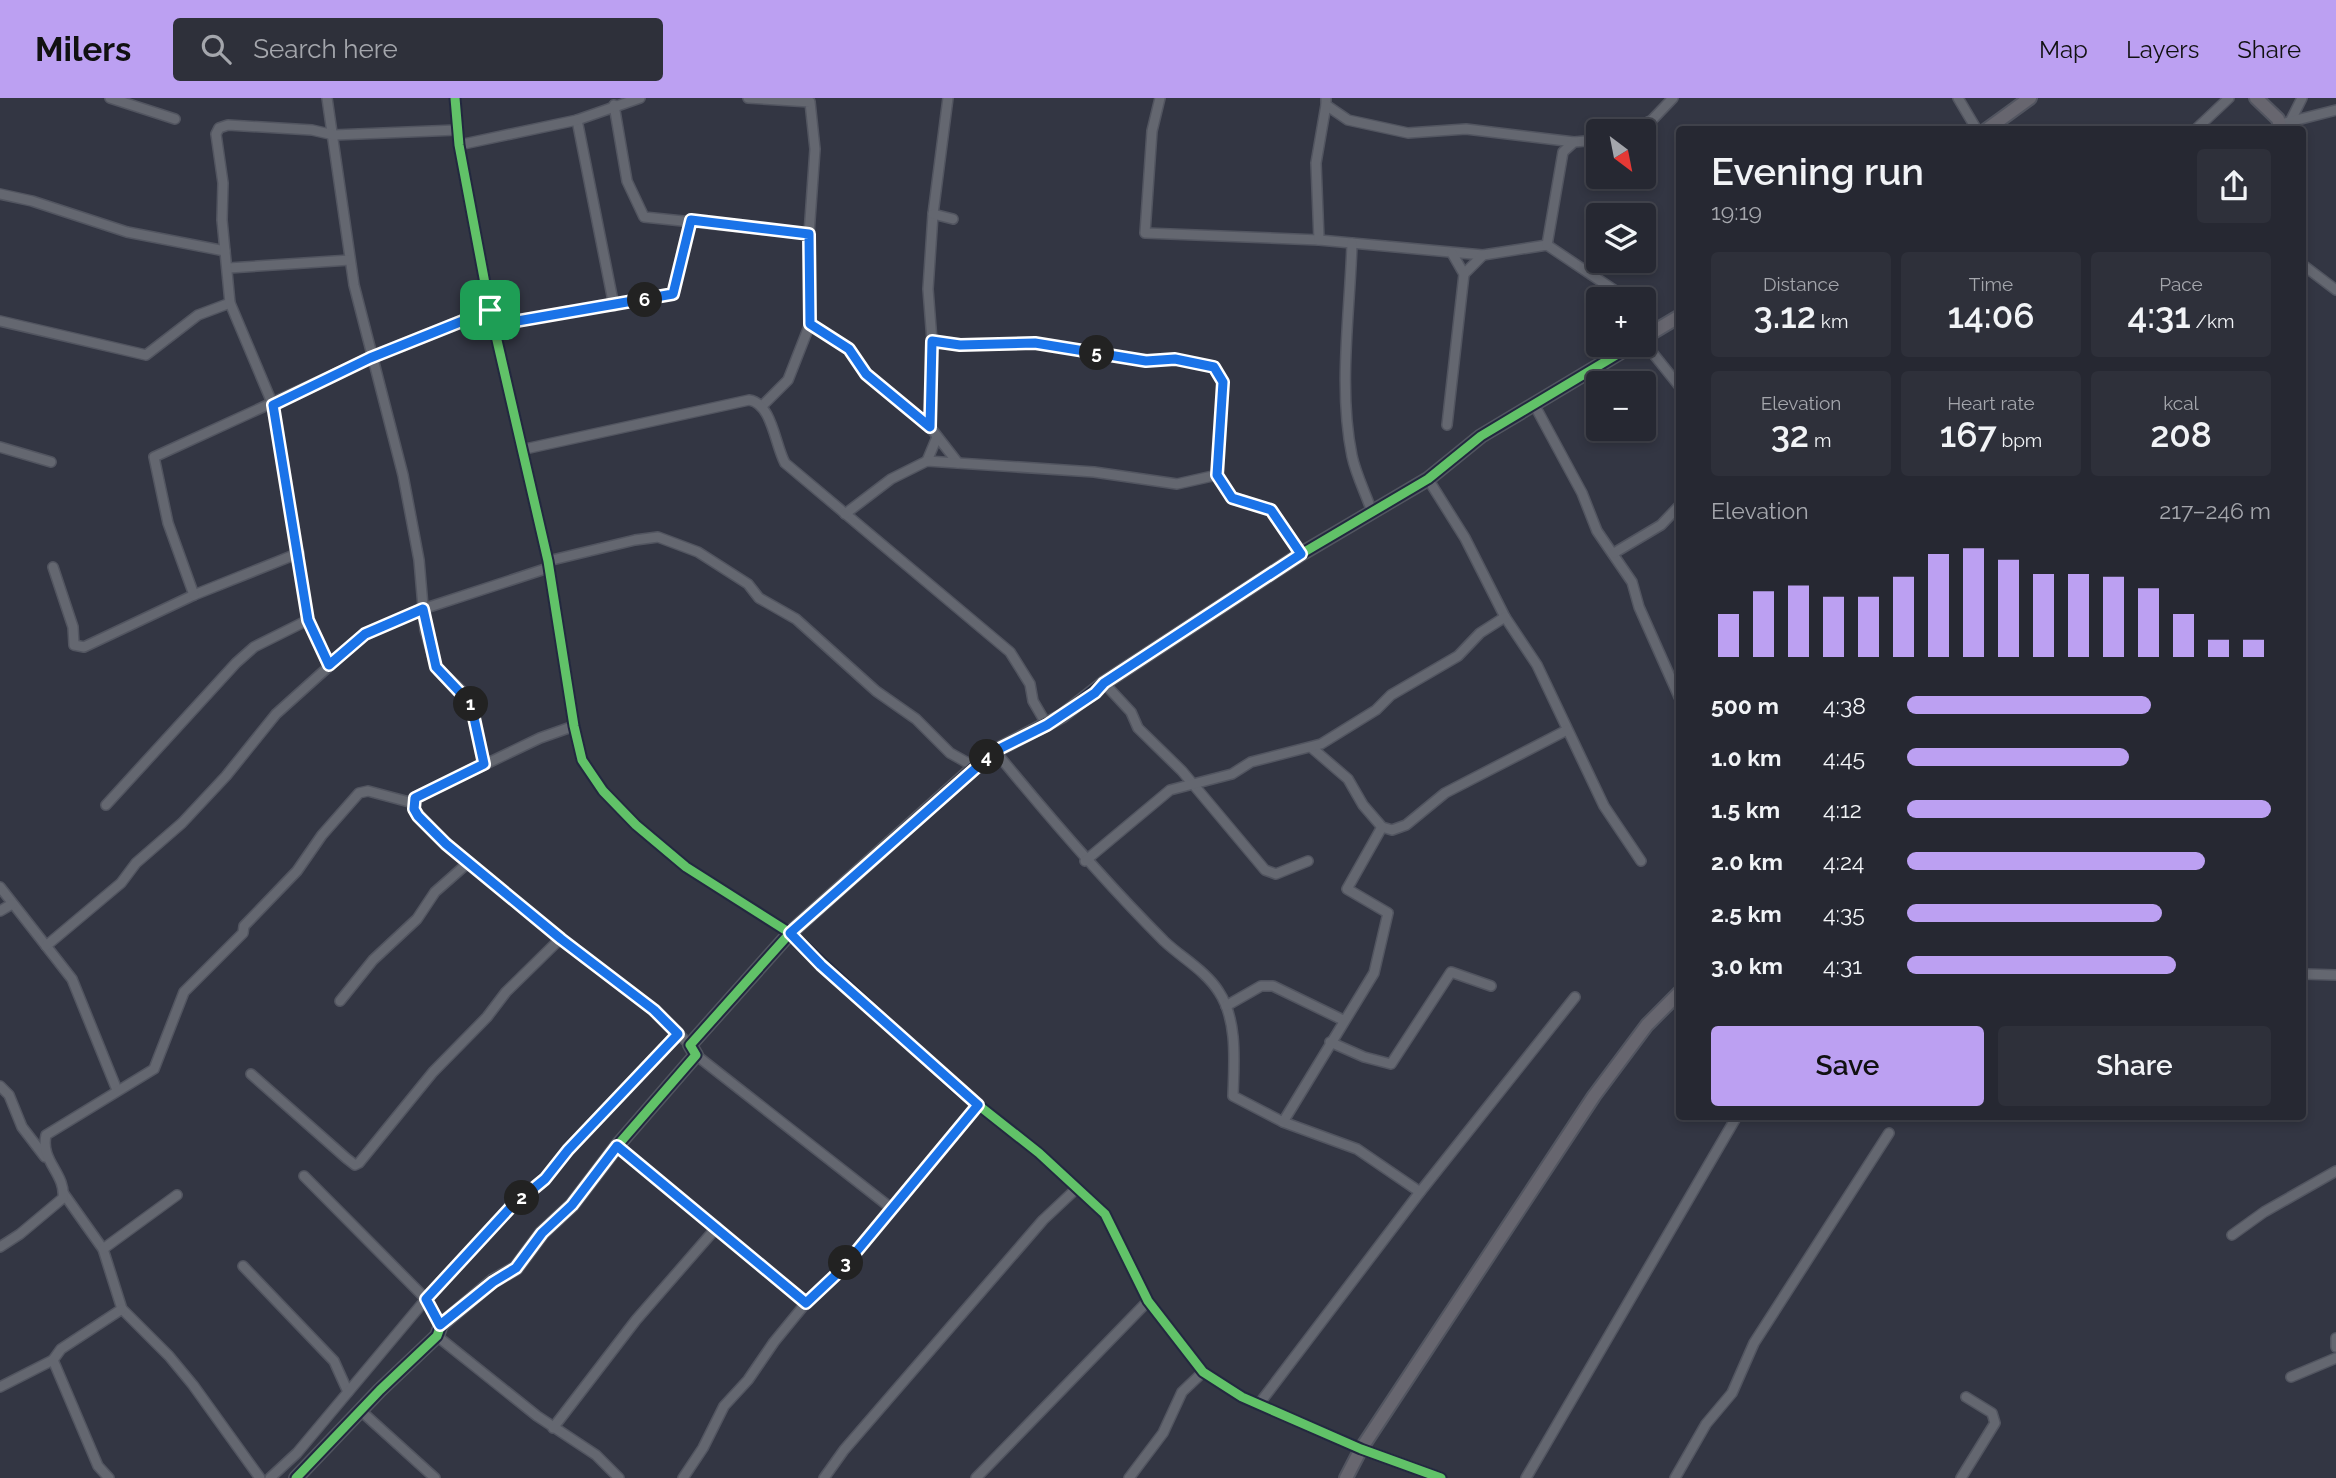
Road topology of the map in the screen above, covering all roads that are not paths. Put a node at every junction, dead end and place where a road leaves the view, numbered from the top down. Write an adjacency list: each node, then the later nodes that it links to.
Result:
1 (110, 98): 18 (street)
2 (327, 98): 26 (street)
3 (455, 98): 25 (street)
4 (640, 98): 16 (street)
5 (748, 98): 14 (street)
6 (948, 98): 31 (street)
7 (1160, 98): 35 (street)
8 (1672, 98): 19 (street)
9 (1958, 98): 22 (street)
10 (2030, 98): 23 (street)
11 (2229, 98): 24 (street)
12 (2256, 98): 21 (street)
13 (2302, 98): 21 (street)
14 (810, 100): 34 (street)
15 (1326, 102): 28 (street); 35 (street)
16 (614, 106): 20 (street); 33 (street)
17 (2336, 110): 21 (street)
18 (175, 119)
19 (1653, 119)
20 (577, 120): 29 (street); 48 (street)
21 (2284, 125)
22 (1976, 126)
23 (1992, 126)
24 (2199, 126)
25 (457, 130): 26 (street); 29 (street)
26 (334, 135): 38 (street); 41 (street)
27 (1586, 141): 28 (street)
28 (1574, 142): 37 (street)
29 (459, 145): 49 (street)
30 (0, 194): 38 (street)
31 (933, 214): 32 (street); 55 (street)
32 (953, 219)
33 (691, 220): 34 (street); 48 (street)
34 (809, 234): 52 (street)
35 (1319, 240): 36 (street)
36 (1352, 243): 39 (street); 74 (street)
37 (1547, 245): 40 (street); 45 (street)
38 (225, 251): 43 (street)
39 (1452, 253): 40 (street); 44 (street)
40 (1483, 255): 44 (street)
41 (350, 260): 43 (street); 58 (street)
42 (2306, 267): 46 (street)
43 (229, 268): 47 (street)
44 (1464, 274): 63 (street)
45 (1611, 287)
46 (2336, 290)
47 (230, 303): 51 (street); 60 (street)
48 (614, 306): 53 (street)
49 (490, 310): 53 (street); 58 (street)
50 (1676, 319): 54 (street)
51 (0, 321)
52 (810, 324): 61 (street); 64 (street)
53 (494, 325): 67 (street)
54 (1656, 332)
55 (932, 341): 64 (street); 71 (street)
56 (1614, 357): 62 (street)
57 (1656, 357): 59 (street)
58 (370, 358): 60 (street); 82 (street)
59 (1676, 382)
60 (273, 405): 76 (street); 81 (street)
61 (763, 405): 67 (street); 75 (street)
62 (1535, 406): 72 (street); 78 (street)
63 (1447, 425)
64 (930, 427): 65 (street)
65 (937, 437): 68 (street); 70 (street)
66 (0, 447): 69 (street)
67 (524, 449): 79 (street)
68 (927, 461): 70 (street); 75 (street)
69 (51, 462)
70 (958, 463): 71 (street)
71 (1217, 475): 77 (street)
72 (1428, 479): 74 (street); 83 (street)
73 (1676, 509): 78 (street)
74 (1372, 512): 77 (street)
75 (845, 514): 88 (street)
76 (299, 553): 81 (street); 84 (street)
77 (1301, 554): 86 (street)
78 (1614, 554): 87 (street)
79 (548, 564): 82 (street); 89 (street); 94 (street)
80 (53, 567): 81 (street)
81 (194, 595)
82 (423, 609): 85 (street); 93 (street)
83 (1505, 617): 90 (street); 91 (street)
84 (308, 620): 85 (street); 97 (street)
85 (329, 665): 108 (street)
86 (1104, 683): 88 (street); 95 (street)
87 (1676, 690)
88 (1047, 725): 92 (street)
89 (574, 726): 93 (street); 106 (street)
90 (1567, 730): 98 (street); 101 (street)
91 (1312, 748): 95 (street); 98 (street)
92 (995, 751): 94 (street); 99 (street)
93 (484, 764): 96 (street)
94 (975, 767): 106 (street)
95 (1194, 785): 99 (street); 100 (street)
96 (413, 803): 102 (street); 122 (street)
97 (106, 805)
98 (1382, 827): 116 (street)
99 (1085, 861): 115 (street)
100 (1308, 861)
101 (1641, 861)
102 (469, 862): 107 (street); 114 (street)
103 (0, 887): 104 (street)
104 (12, 904): 105 (street); 108 (street)
105 (0, 911)
106 (790, 933): 119 (street); 123 (street)
107 (561, 939): 117 (street); 120 (street)
108 (46, 946): 122 (street)
109 (2306, 974): 110 (street)
110 (2336, 975)
111 (1491, 986): 118 (street)
112 (1676, 996): 158 (street)
113 (1575, 997): 132 (street)
114 (340, 1001)
115 (1226, 1006): 116 (street); 125 (street)
116 (1343, 1020): 118 (street)
117 (678, 1034): 119 (street); 141 (street)
118 (1330, 1042): 125 (street)
119 (693, 1050): 127 (street); 135 (street)
120 (251, 1074)
121 (0, 1086): 128 (street)
122 (117, 1090): 128 (street)
123 (978, 1105): 131 (street); 135 (street)
124 (1735, 1120): 171 (street)
125 (1283, 1122): 132 (street)
126 (1889, 1133): 172 (street)
127 (617, 1146): 136 (street); 145 (street)
128 (48, 1161): 133 (street)
129 (2336, 1171): 137 (street)
130 (304, 1176): 141 (street)
131 (1076, 1189): 142 (street); 166 (street)
132 (1420, 1192): 155 (street)
133 (64, 1194): 138 (street); 139 (street)
134 (177, 1195): 139 (street)
135 (891, 1208): 143 (street)
136 (717, 1227): 143 (street); 157 (street)
137 (2232, 1235)
138 (0, 1247)
139 (103, 1249): 144 (street)
140 (243, 1266): 153 (street)
141 (426, 1299): 145 (street); 153 (street)
142 (1148, 1301): 150 (street); 167 (street)
143 (806, 1303): 165 (street)
144 (122, 1309): 149 (street); 160 (street)
145 (439, 1331): 156 (street); 157 (street)
146 (2336, 1338): 147 (street)
147 (2336, 1347)
148 (2336, 1358): 151 (street)
149 (52, 1360): 152 (street); 159 (street)
150 (1203, 1372): 155 (street); 168 (street)
151 (2291, 1377)
152 (0, 1387)
153 (348, 1392): 161 (street)
154 (1966, 1397): 173 (street)
155 (1259, 1404): 158 (street)
156 (361, 1411): 162 (street); 163 (street)
157 (553, 1428): 164 (street)
158 (1362, 1449): 169 (street); 170 (street)
159 (109, 1478)
160 (260, 1478)
161 (270, 1478)
162 (296, 1478)
163 (435, 1478)
164 (619, 1478)
165 (683, 1478)
166 (824, 1478)
167 (976, 1478)
168 (1129, 1478)
169 (1346, 1478)
170 (1441, 1478)
171 (1526, 1478)
172 (1675, 1478)
173 (1961, 1478)

